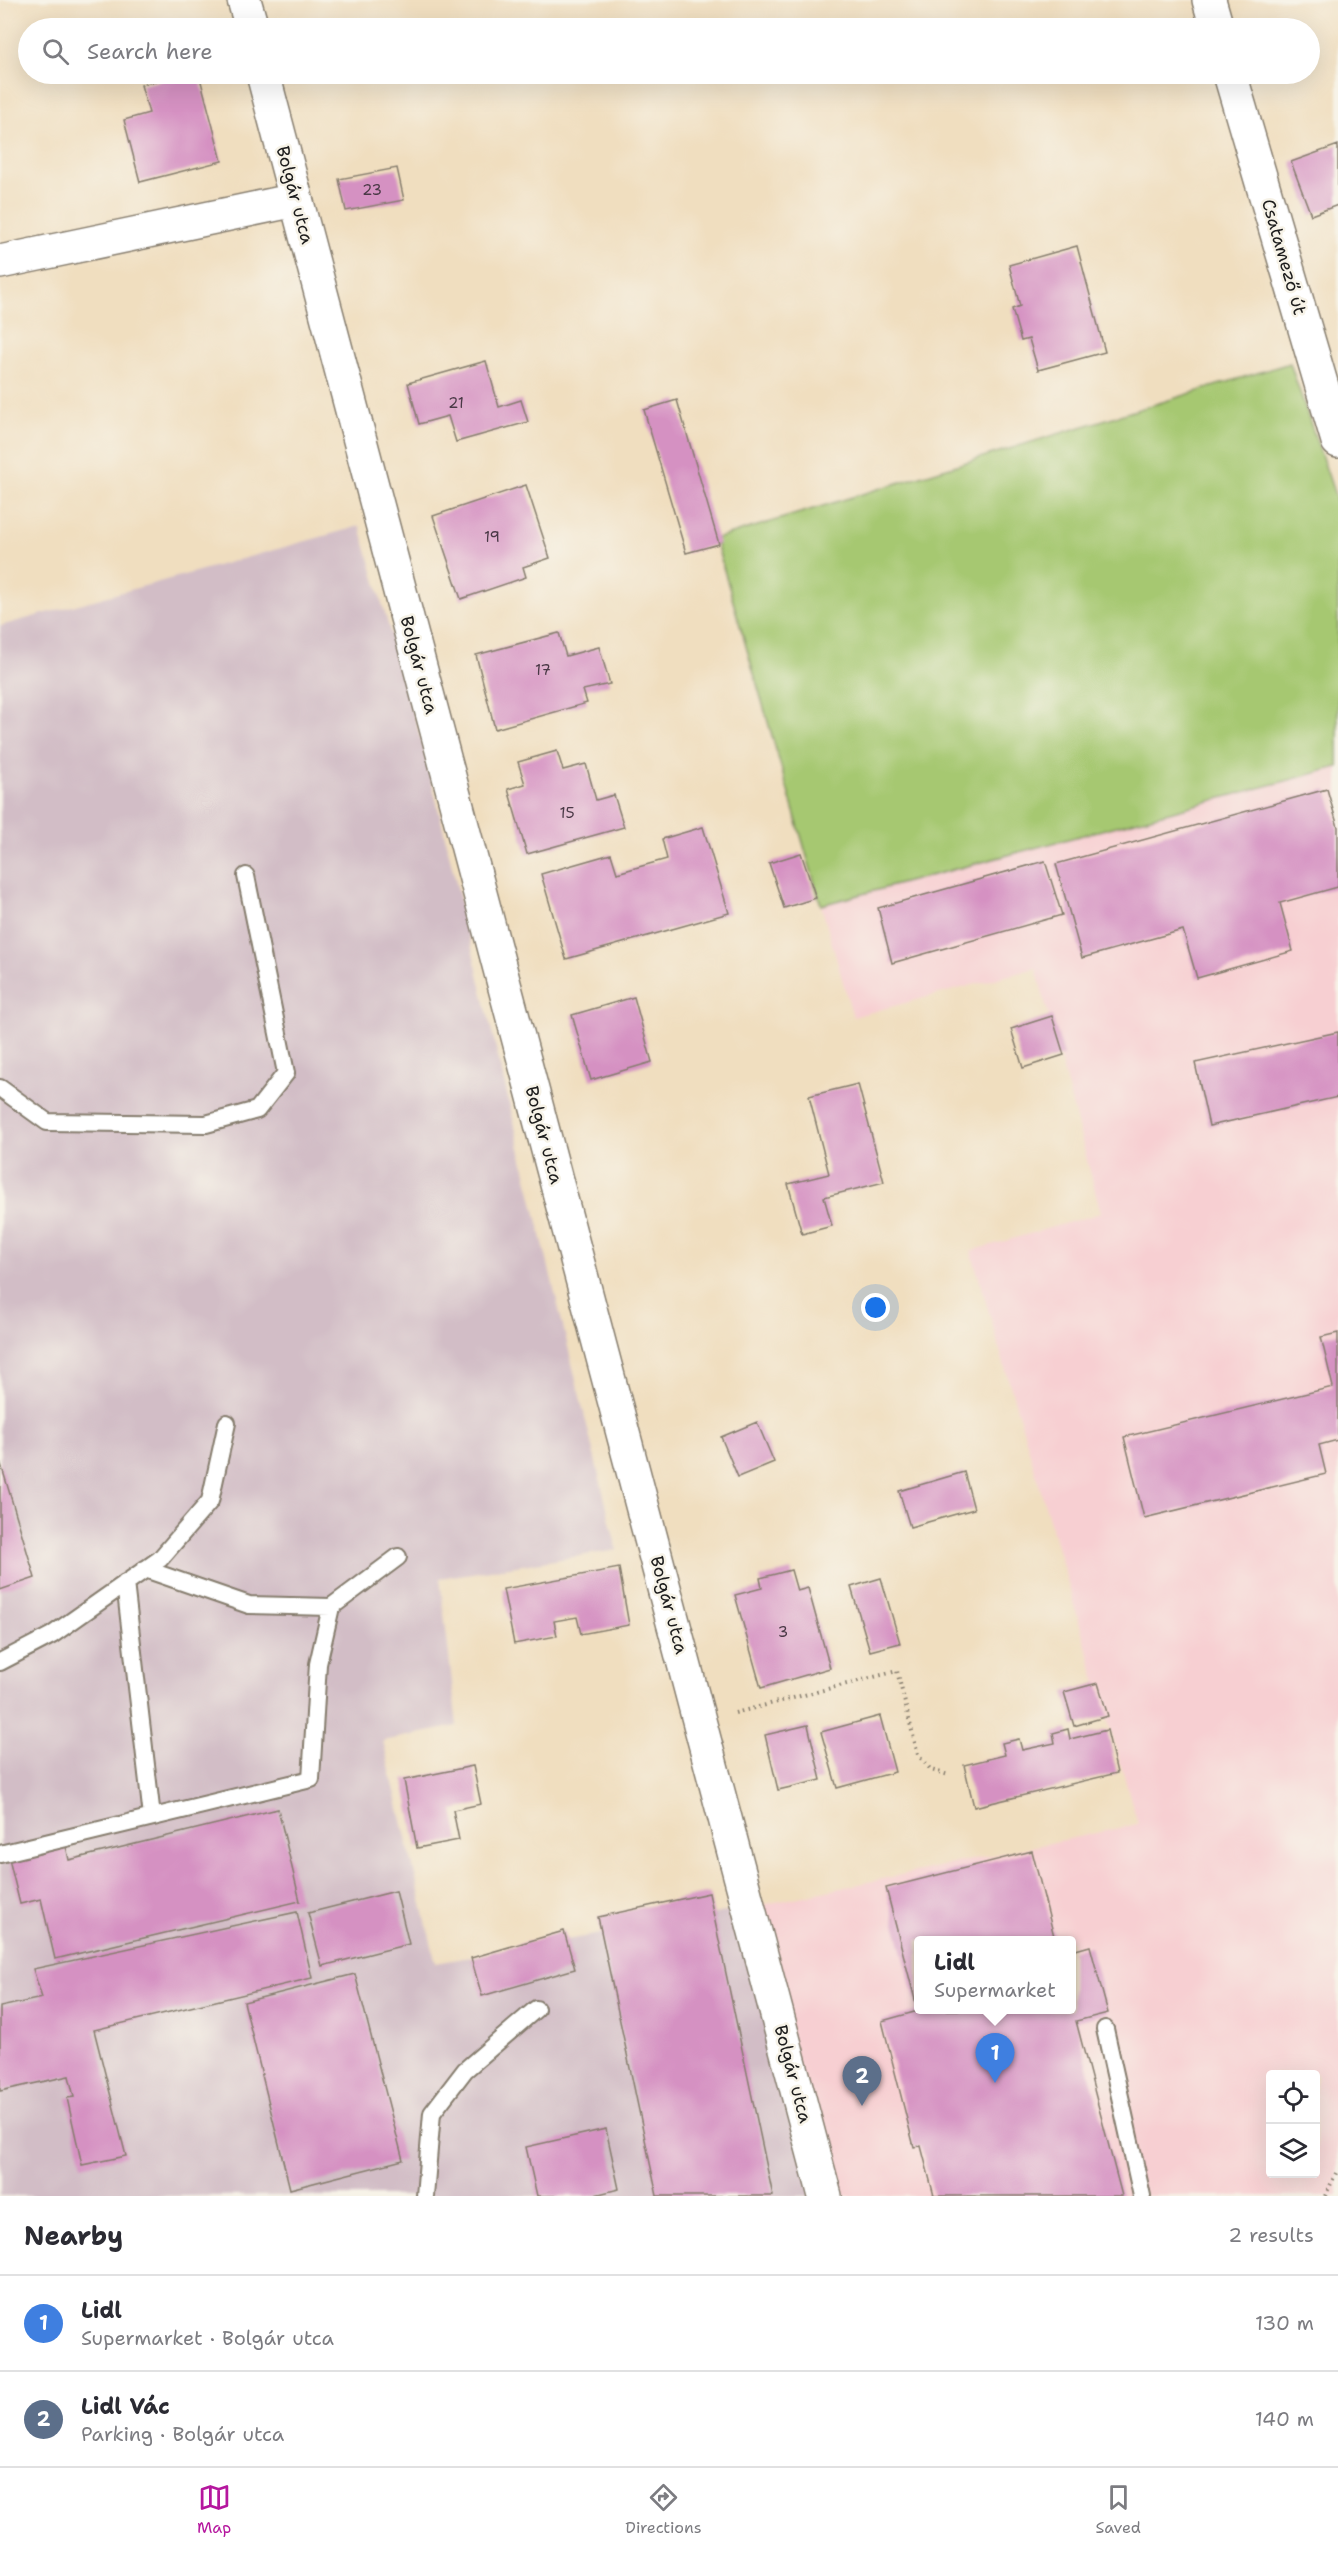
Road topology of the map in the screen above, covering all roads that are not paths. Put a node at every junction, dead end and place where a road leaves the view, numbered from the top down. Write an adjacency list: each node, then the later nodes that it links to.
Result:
1 (244, 0): 3 (street)
2 (1209, 0): 4 (street)
3 (249, 18)
4 (1214, 18)
5 (266, 84): 7 (street, Bolgár utca)
6 (1233, 84): 9 (street, Csatamező út)
7 (296, 200): 8 (street); 23 (street, Bolgár utca)
8 (0, 262)
9 (1338, 441)
10 (246, 876): 11 (lane)
11 (0, 1088)
12 (227, 1423): 14 (lane)
13 (398, 1557): 16 (lane)
14 (145, 1569): 15 (lane); 16 (lane)
15 (125, 1583): 17 (lane); 18 (lane)
16 (331, 1607): 18 (lane)
17 (0, 1662)
18 (152, 1817): 19 (lane)
19 (0, 1854)
20 (536, 2009): 22 (lane)
21 (1106, 2029): 24 (lane)
22 (425, 2196)
23 (825, 2196)
24 (1142, 2196)

